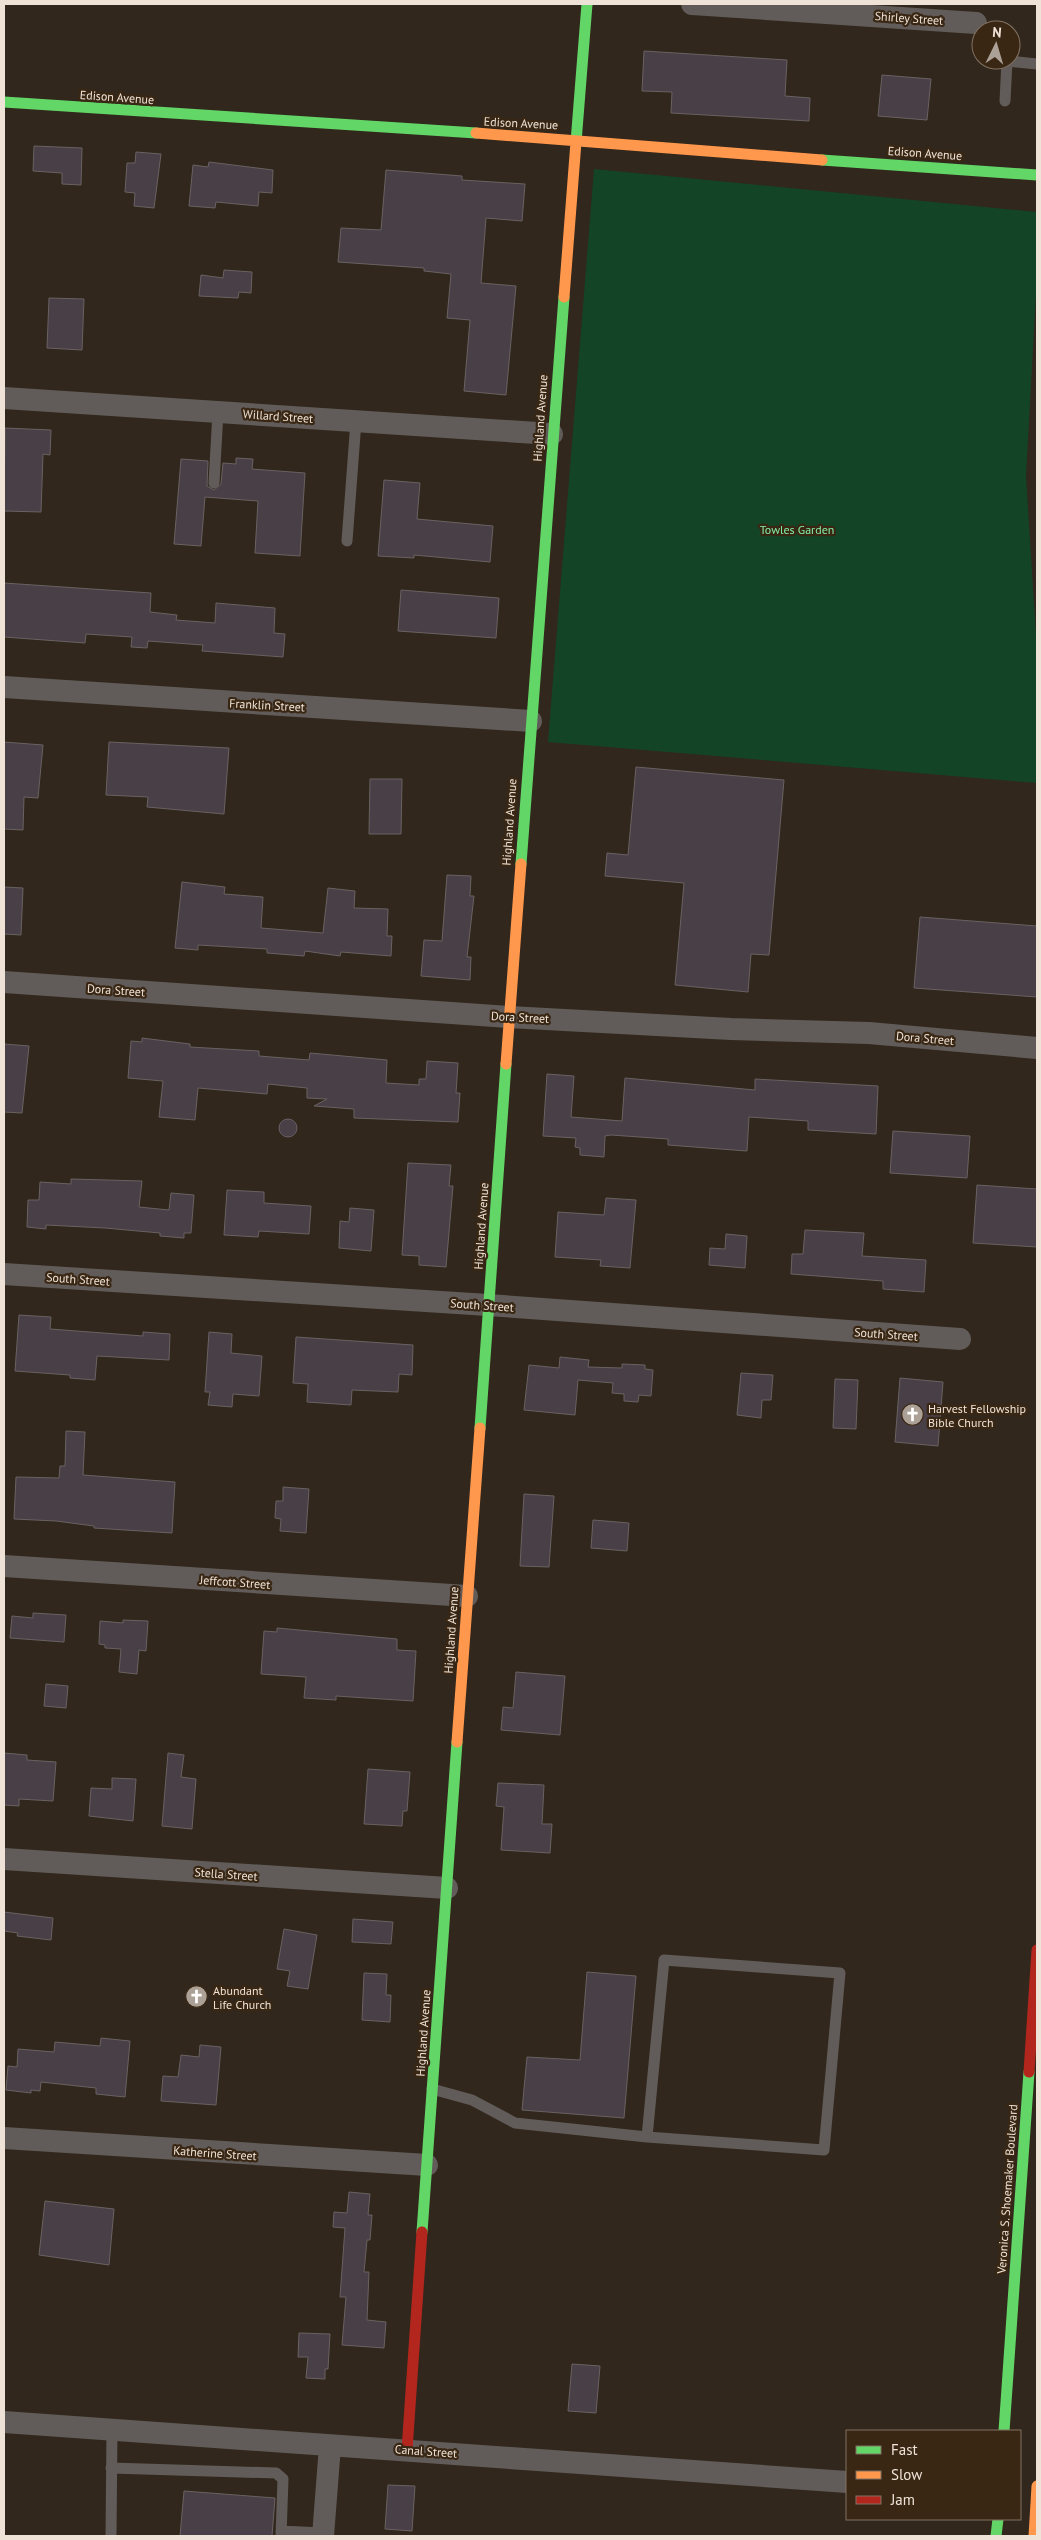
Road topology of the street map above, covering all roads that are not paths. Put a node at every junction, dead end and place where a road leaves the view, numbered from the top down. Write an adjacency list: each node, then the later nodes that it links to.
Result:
1 (587, 4): 9 (street, Highland Avenue)
2 (692, 4): 3 (street, Shirley Street)
3 (971, 25)
4 (1021, 62): 5 (lane)
5 (1037, 64)
6 (1007, 70): 7 (lane)
7 (1005, 101)
8 (4, 102): 9 (street, Edison Avenue)
9 (576, 140): 10 (street, Edison Avenue); 14 (street, Highland Avenue)
10 (1037, 175)
11 (4, 398): 12 (street, Willard Street)
12 (218, 412): 13 (street, Willard Street); 15 (lane)
13 (356, 421): 14 (street, Willard Street); 16 (lane)
14 (552, 434): 18 (street, Highland Avenue)
15 (214, 484)
16 (347, 541)
17 (4, 687): 18 (street, Franklin Street)
18 (531, 721): 20 (street, Highland Avenue)
19 (4, 982): 20 (street, Dora Street)
20 (509, 1017): 21 (street, Dora Street); 23 (street, Highland Avenue)
21 (1037, 1048)
22 (4, 1274): 23 (street, South Street)
23 (488, 1305): 24 (street, South Street); 26 (street, Highland Avenue)
24 (960, 1339)
25 (4, 1566): 26 (street, Jeffcott Street)
26 (467, 1596): 28 (street, Highland Avenue)
27 (4, 1859): 28 (street, Stella Street)
28 (447, 1888): 30 (street, Highland Avenue)
29 (1037, 1950): 36 (street, Veronica S. Shoemaker Boulevard)
30 (432, 2089): 31 (lane); 33 (street, Highland Avenue)
31 (647, 2137): 31 (lane)
32 (4, 2138): 33 (street, Katherine Street)
33 (427, 2165): 38 (street, Highland Avenue)
34 (4, 2422): 35 (street, Canal Street)
35 (112, 2430): 37 (street, Canal Street); 39 (lane)
36 (1004, 2430)
37 (330, 2446): 38 (street, Canal Street); 44 (street)
38 (407, 2450): 40 (street, Canal Street)
39 (111, 2468): 43 (lane); 45 (lane)
40 (846, 2482)
41 (1033, 2493): 47 (street)
42 (998, 2520): 46 (street)
43 (281, 2534): 44 (lane)
44 (323, 2534)
45 (111, 2536)
46 (996, 2536)
47 (1034, 2536)

